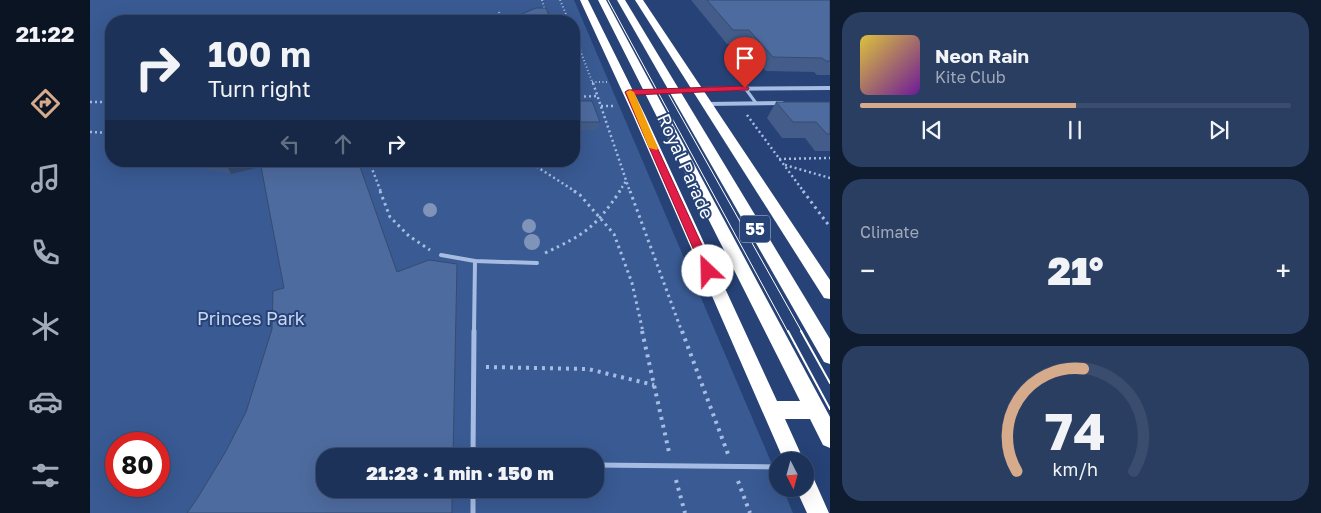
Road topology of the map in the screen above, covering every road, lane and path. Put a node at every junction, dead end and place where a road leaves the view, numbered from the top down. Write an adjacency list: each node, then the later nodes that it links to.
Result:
1 (542, 0): 8 (path)
2 (560, 0): 10 (path)
3 (621, 0): 18 (highway, Royal Parade / 55)
4 (639, 0): 14 (highway, 55)
5 (585, 3): 6 (highway); 15 (highway, Royal Parade)
6 (603, 3): 16 (highway, Royal Parade / 55)
7 (499, 12): 9 (path)
8 (546, 14)
9 (500, 15)
10 (566, 15)
11 (580, 50): 17 (path)
12 (745, 88): 13 (street); 14 (street); 22 (lane)
13 (830, 88)
14 (697, 89): 18 (highway); 24 (highway, 55)
15 (629, 94): 16 (highway); 46 (highway, Royal Parade)
16 (651, 95): 18 (highway); 47 (highway, Royal Parade / 55)
17 (598, 96): 19 (path); 34 (path)
18 (678, 96): 24 (highway); 43 (highway, Royal Parade / 55)
19 (580, 97)
20 (90, 102): 21 (path)
21 (105, 102)
22 (756, 103): 23 (street); 24 (street)
23 (784, 103)
24 (706, 104): 42 (highway, 55)
25 (746, 113): 29 (path)
26 (90, 132): 27 (path)
27 (105, 133)
28 (830, 158): 29 (path)
29 (779, 159): 30 (path)
30 (784, 165): 33 (path); 35 (path)
31 (371, 167): 39 (path)
32 (537, 167): 37 (path)
33 (830, 178)
34 (626, 181): 37 (path); 53 (path)
35 (824, 218): 36 (path); 38 (path)
36 (830, 218)
37 (601, 220): 41 (path); 45 (path)
38 (830, 227)
39 (441, 255): 40 (lane)
40 (475, 261): 41 (lane); 44 (lane)
41 (537, 262)
42 (830, 292)
43 (830, 356)
44 (474, 367): 45 (path); 49 (lane)
45 (654, 385): 52 (path)
46 (770, 410): 47 (highway); 50 (highway, Royal Parade)
47 (815, 410): 48 (highway, Royal Parade / 55)
48 (830, 438)
49 (473, 448)
50 (790, 452)
51 (604, 465): 52 (lane)
52 (672, 465): 53 (lane); 58 (path)
53 (733, 466): 54 (lane); 59 (path)
54 (769, 467)
55 (473, 498): 57 (lane)
56 (811, 498): 60 (highway)
57 (473, 513)
58 (685, 513)
59 (750, 513)
60 (818, 513)

